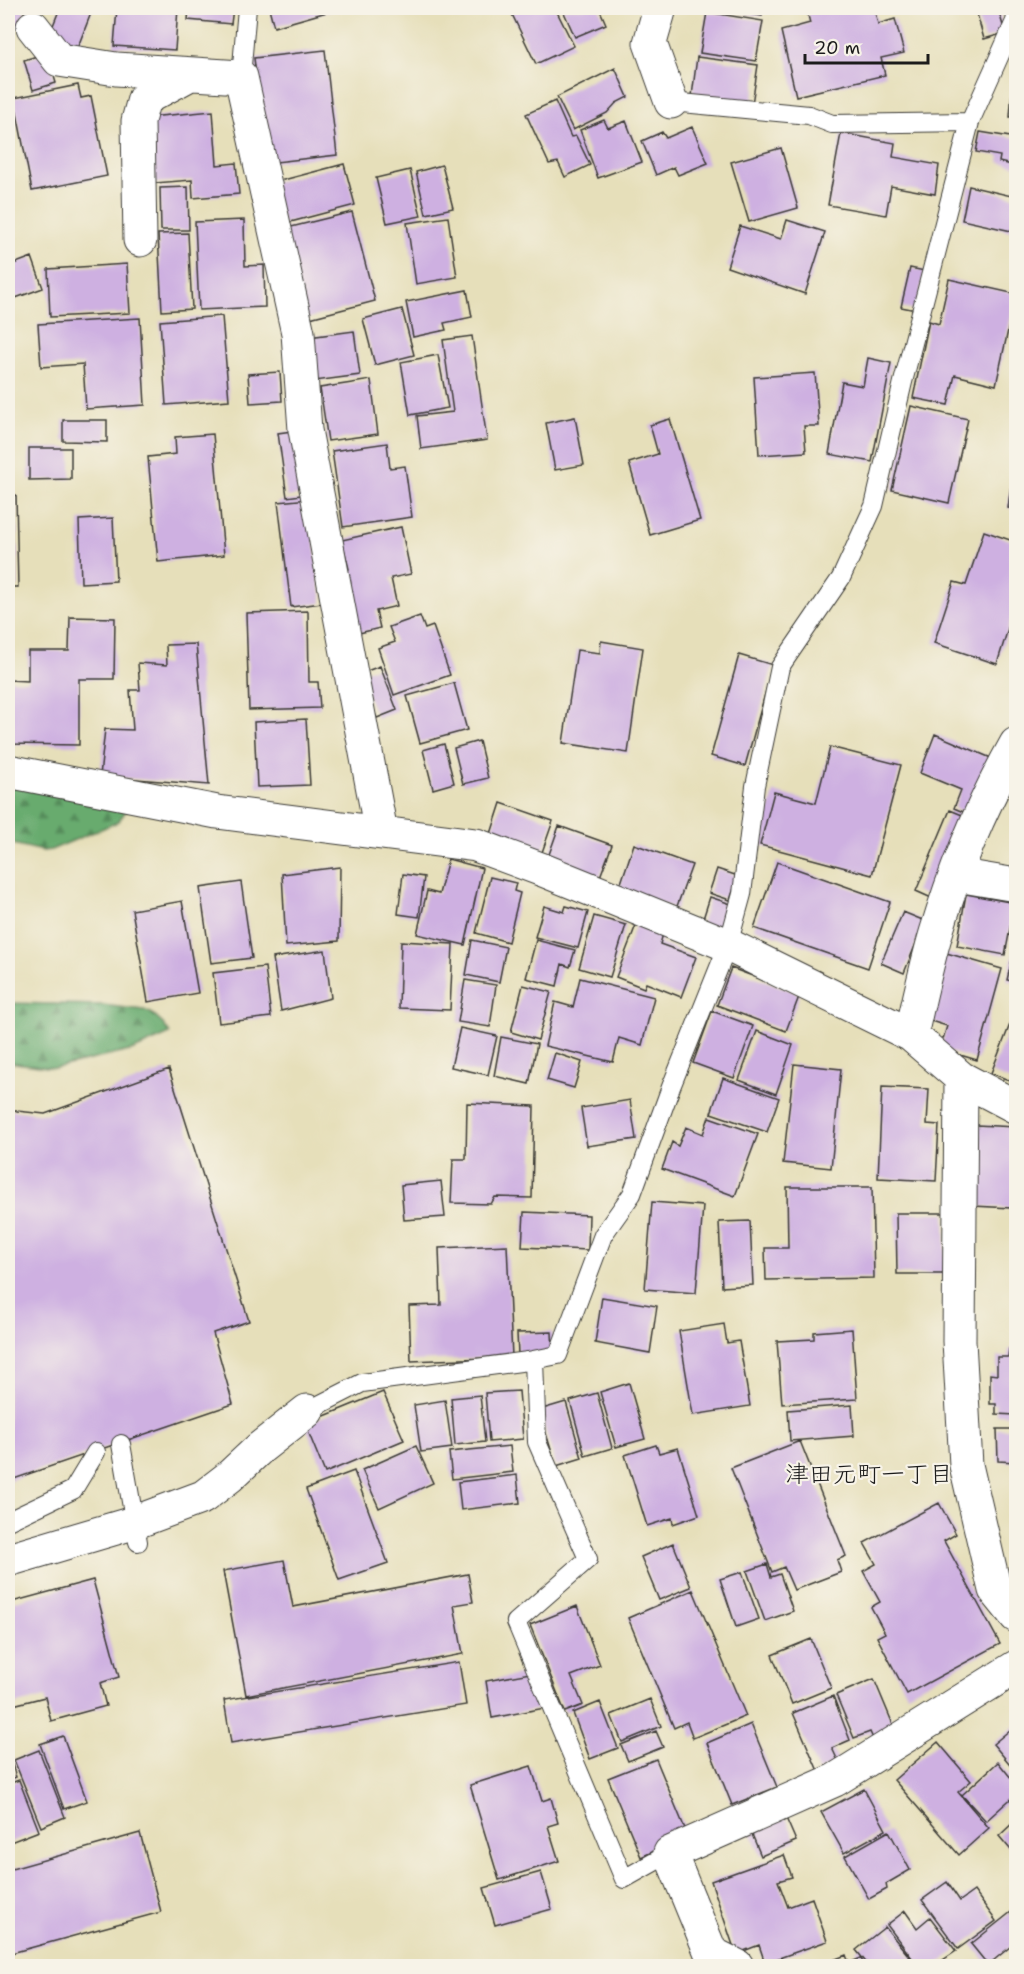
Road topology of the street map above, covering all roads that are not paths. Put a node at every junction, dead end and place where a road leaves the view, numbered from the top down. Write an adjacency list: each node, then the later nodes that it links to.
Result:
1 (247, 8): 7 (lane)
2 (660, 8): 8 (street)
3 (1014, 8): 4 (lane)
4 (1016, 19): 9 (lane)
5 (29, 22): 6 (street)
6 (190, 74): 7 (street); 10 (street)
7 (241, 78): 13 (street)
8 (671, 102): 9 (lane)
9 (970, 122): 16 (lane)
10 (140, 240)
11 (1017, 744): 14 (street)
12 (8, 771): 13 (street)
13 (381, 832): 16 (street)
14 (957, 874): 15 (street); 17 (street)
15 (1017, 885)
16 (728, 945): 17 (street); 20 (lane)
17 (911, 1035): 18 (street)
18 (961, 1078): 19 (street); 27 (street)
19 (1017, 1107)
20 (534, 1359): 21 (lane); 29 (lane)
21 (307, 1411): 25 (street)
22 (121, 1444): 25 (lane)
23 (96, 1452): 24 (lane)
24 (8, 1521)
25 (135, 1532): 26 (street)
26 (8, 1560)
27 (1017, 1616)
28 (1017, 1667): 29 (street)
29 (670, 1853): 30 (street)
30 (737, 1966)

